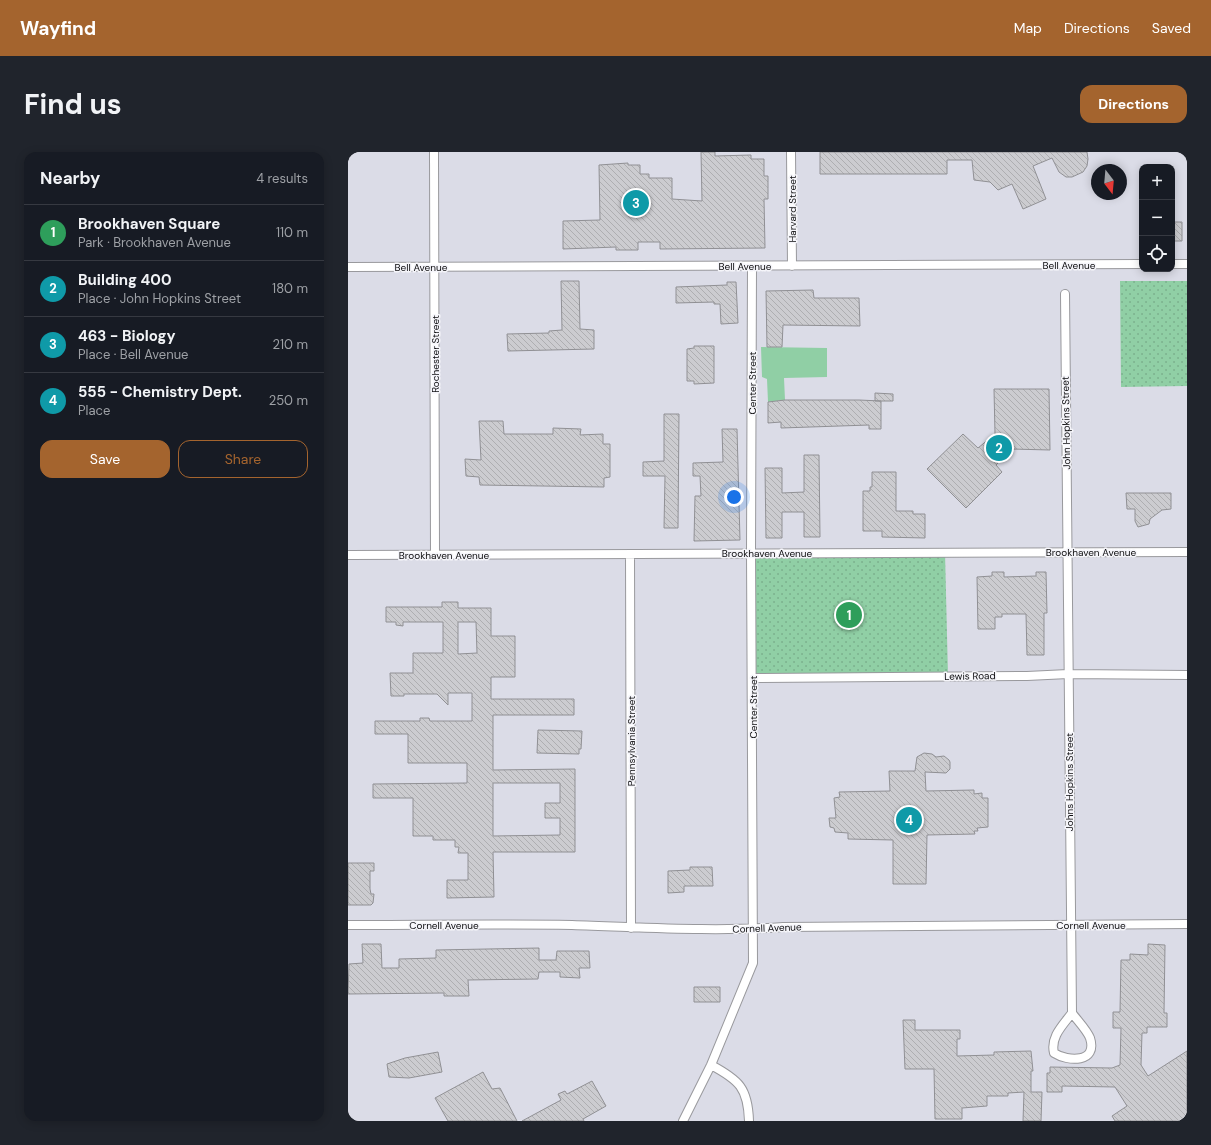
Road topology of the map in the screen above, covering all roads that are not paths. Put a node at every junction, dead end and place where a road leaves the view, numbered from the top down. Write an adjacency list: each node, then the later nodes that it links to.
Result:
1 (434, 152): 9 (street, Rochester Street)
2 (791, 152): 7 (street, Harvard Street)
3 (1139, 264): 7 (street, Bell Avenue)
4 (1175, 264): 5 (street)
5 (1187, 264)
6 (752, 266): 7 (street, Bell Avenue); 9 (street, Bell Avenue); 13 (street, Center Street)
7 (792, 266)
8 (348, 267): 9 (street, Bell Avenue)
9 (435, 267): 16 (street, Rochester Street)
10 (1065, 294): 11 (street, John Hopkins Street)
11 (1067, 552): 12 (street, Brookhaven Avenue); 13 (street, Brookhaven Avenue); 17 (street, Johns Hopkins Street)
12 (1187, 552)
13 (751, 553): 14 (street, Brookhaven Avenue); 19 (street, Center Street)
14 (630, 554): 16 (street, Brookhaven Avenue); 23 (street, Pennsylvania Street)
15 (348, 555): 16 (street, Brookhaven Avenue)
16 (435, 555)
17 (1068, 674): 18 (street, Lewis Road); 19 (street, Lewis Road); 22 (street, Johns Hopkins Street)
18 (1187, 675)
19 (753, 678): 24 (street, Center Street)
20 (1187, 924): 22 (street, Cornell Avenue)
21 (348, 925): 23 (street, Cornell Avenue)
22 (1070, 925): 24 (street, Cornell Avenue); 25 (street, Johns Hopkins Street)
23 (631, 928): 24 (street, Cornell Avenue)
24 (752, 929): 26 (street, Center Street)
25 (1072, 1013): 25 (street)
26 (711, 1066): 27 (street, Center Street); 28 (street)
27 (683, 1121)
28 (749, 1121)

